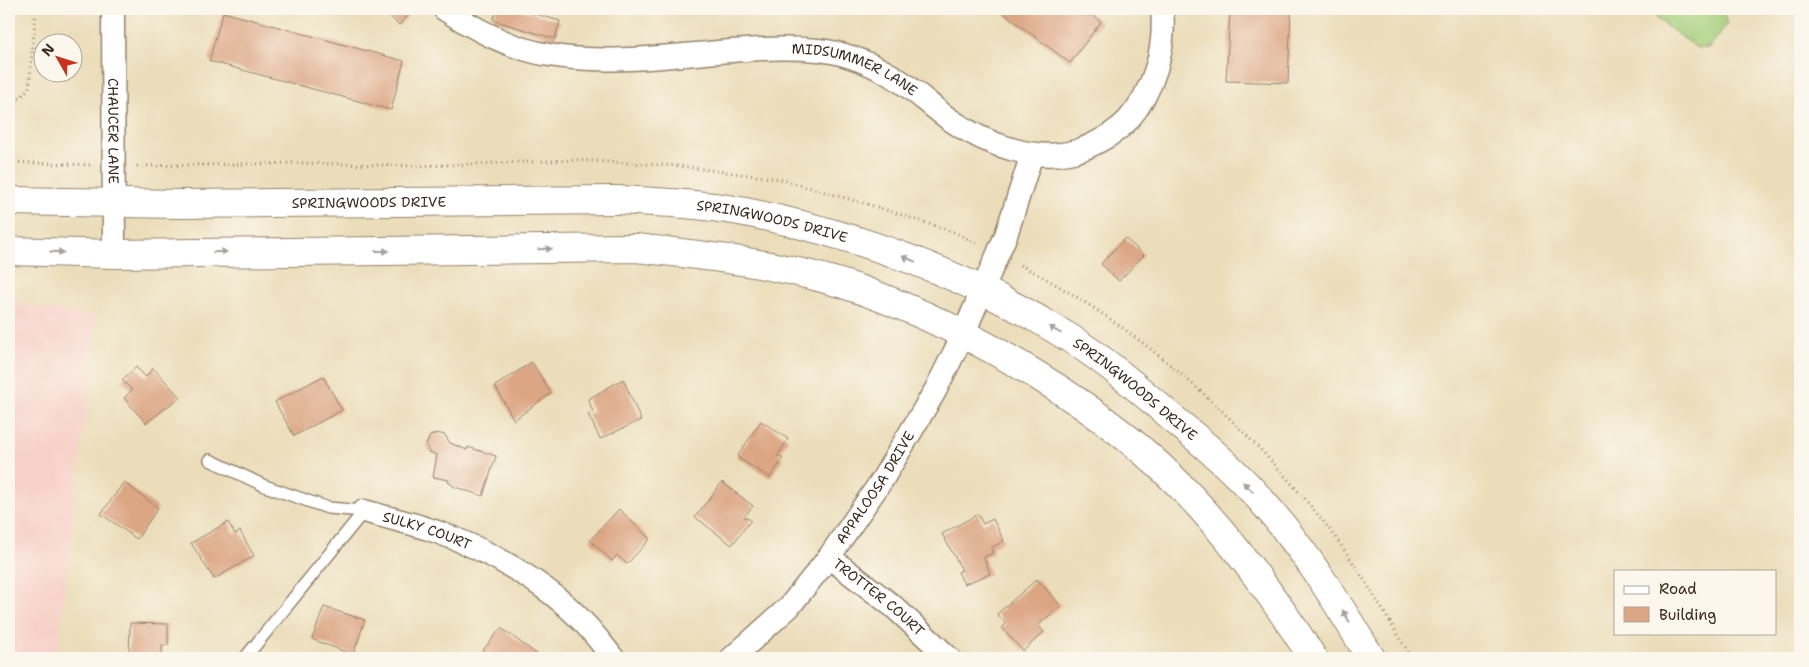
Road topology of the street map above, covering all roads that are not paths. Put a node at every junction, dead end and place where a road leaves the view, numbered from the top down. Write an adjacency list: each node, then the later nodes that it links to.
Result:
1 (113, 9): 6 (street, CHAUCER LANE)
2 (444, 9): 4 (street, MIDSUMMER LANE)
3 (1162, 9): 4 (street, MIDSUMMER LANE)
4 (1032, 154): 9 (street, APPALOOSA DRIVE)
5 (9, 201): 6 (street, SPRINGWOODS DRIVE)
6 (114, 203): 8 (street, CHAUCER LANE); 9 (street, SPRINGWOODS DRIVE, one-way to 6)
7 (9, 251): 8 (street, one-way to 8)
8 (114, 254): 10 (street, one-way to 10)
9 (983, 291): 10 (street, APPALOOSA DRIVE); 19 (street, SPRINGWOODS DRIVE, one-way to 9)
10 (963, 335): 13 (street, APPALOOSA DRIVE); 18 (street)
11 (210, 460): 12 (lane, SULKY COURT)
12 (364, 511): 14 (lane); 15 (street, SULKY COURT)
13 (829, 557): 16 (street, APPALOOSA DRIVE); 17 (street, TROTTER COURT)
14 (245, 658)
15 (613, 658)
16 (732, 658)
17 (949, 658)
18 (1313, 658)
19 (1371, 658)

